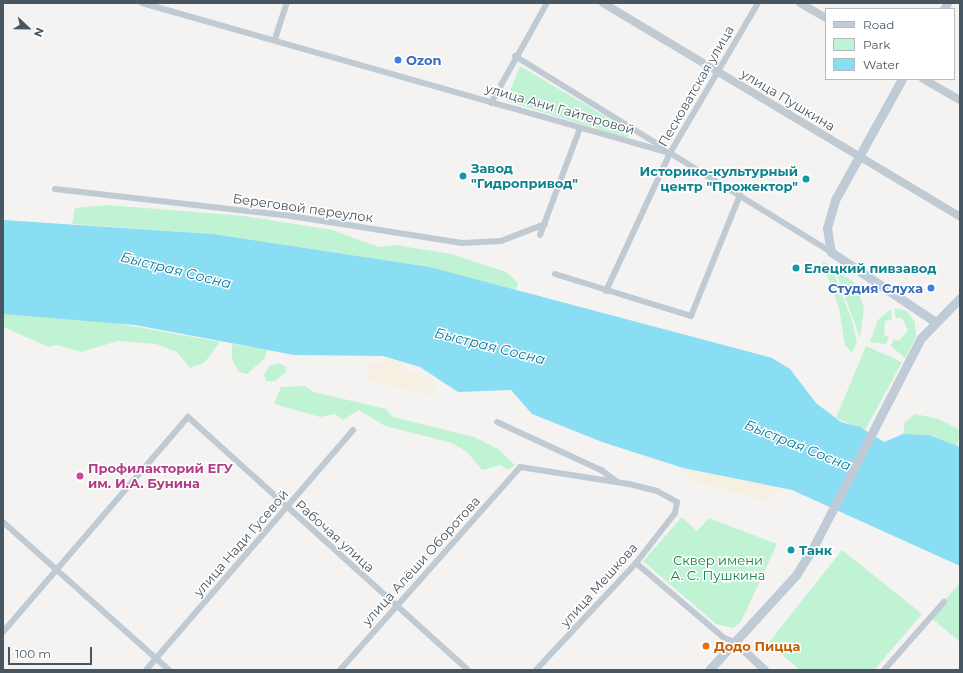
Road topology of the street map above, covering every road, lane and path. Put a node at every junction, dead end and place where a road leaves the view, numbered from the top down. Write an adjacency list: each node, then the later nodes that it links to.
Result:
1 (142, 3): 8 (street, улица Ани Гайтеровой)
2 (287, 3): 8 (street)
3 (547, 3): 9 (street)
4 (603, 3): 10 (street, улица Пушкина)
5 (758, 3): 10 (street, Песковатская улица)
6 (800, 3): 7 (street)
7 (825, 17)
8 (275, 39): 14 (street, улица Ани Гайтеровой)
9 (516, 56): 14 (street); 16 (street)
10 (716, 71): 16 (street, Песковатская улица); 17 (street, улица Пушкина)
11 (901, 80): 17 (main road)
12 (925, 80): 13 (street)
13 (960, 100)
14 (491, 103): 15 (street, улица Ани Гайтеровой)
15 (580, 128): 16 (street, улица Ани Гайтеровой); 21 (street)
16 (670, 152): 19 (street, улица Ани Гайтеровой); 25 (street, Песковатская улица)
17 (858, 156): 20 (street, улица Пушкина); 23 (main road)
18 (55, 189): 21 (street, Береговой переулок)
19 (740, 195): 23 (street, улица Ани Гайтеровой); 25 (street)
20 (960, 217)
21 (544, 224): 22 (street)
22 (540, 235)
23 (832, 252): 27 (main road, улица Ани Гайтеровой)
24 (555, 274): 25 (street)
25 (606, 291)
26 (960, 298): 27 (main road)
27 (934, 321): 38 (main road)
28 (497, 422): 30 (street)
29 (353, 430): 31 (street, улица Нади Гусевой)
30 (617, 482): 33 (street, улица Мешкова); 36 (street, улица Алёши Оборотова)
31 (286, 507): 34 (street, Рабочая улица); 36 (street, Рабочая улица); 39 (street, улица Нади Гусевой)
32 (3, 522): 34 (street)
33 (636, 563): 38 (street); 44 (street, улица Мешкова)
34 (57, 570): 37 (street); 39 (street)
35 (944, 602): 47 (street)
36 (397, 605): 42 (street, улица Алёши Оборотова); 43 (street, Рабочая улица)
37 (3, 632)
38 (736, 642): 45 (main road); 46 (street)
39 (156, 658): 40 (street, улица Нади Гусевой); 41 (street)
40 (146, 670)
41 (169, 670)
42 (340, 670)
43 (468, 670)
44 (536, 670)
45 (709, 670)
46 (765, 670)
47 (884, 670)

